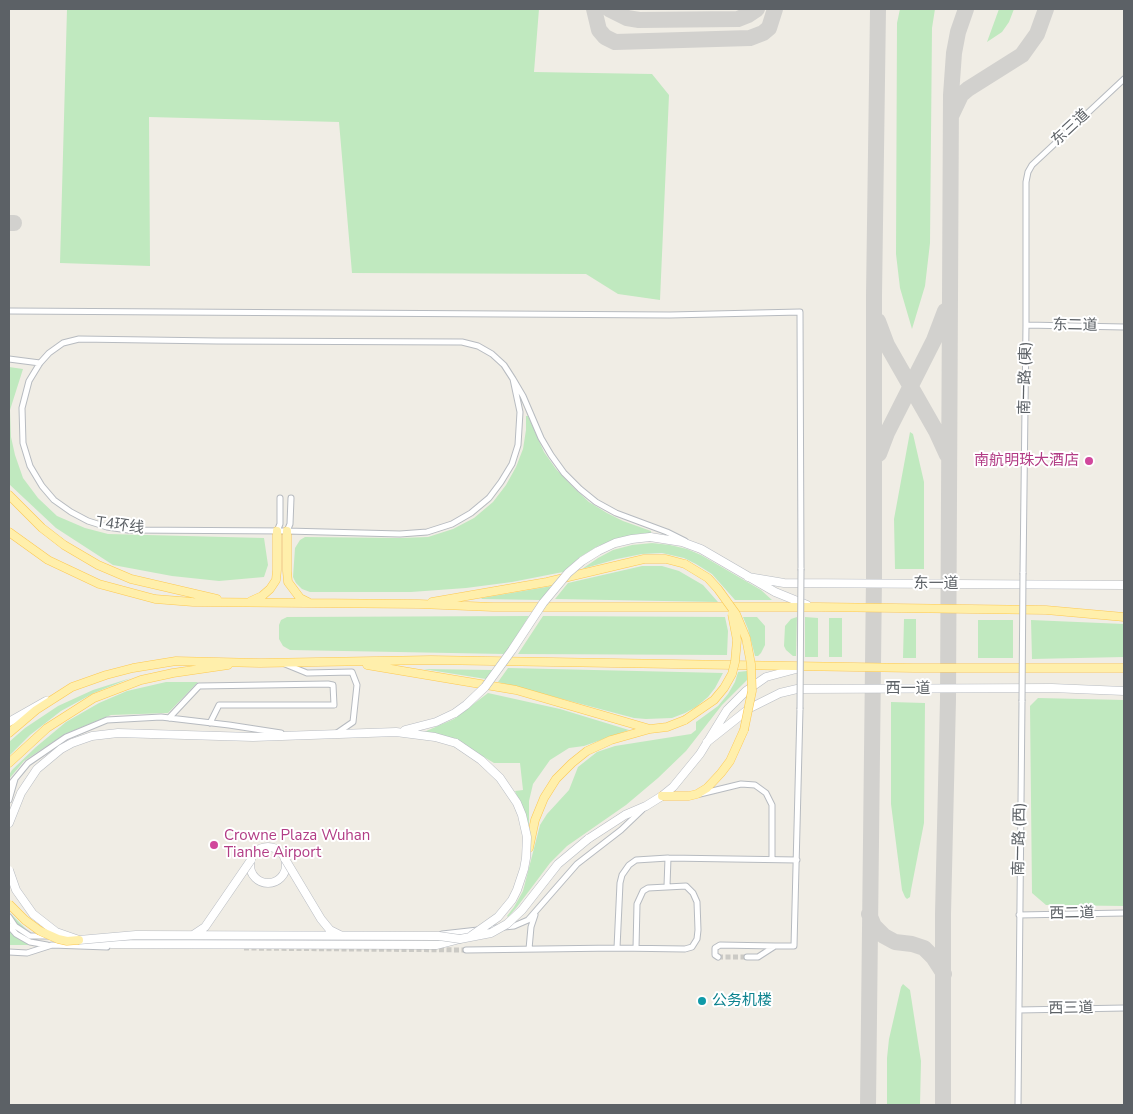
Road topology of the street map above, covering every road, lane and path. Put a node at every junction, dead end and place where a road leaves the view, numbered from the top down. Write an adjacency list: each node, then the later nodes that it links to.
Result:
1 (1124, 79): 2 (street, 东三道)
2 (1026, 182): 4 (street, 南一路 (東))
3 (9, 311): 55 (street, bridge)
4 (1026, 325): 5 (street, 东二道); 16 (street, 南一路 (東))
5 (1124, 327)
6 (9, 359): 7 (street)
7 (40, 363): 8 (street, T4环线); 12 (street, T4环线)
8 (513, 379): 13 (street, T4环线); 15 (street)
9 (9, 494): 20 (main road)
10 (280, 498): 12 (street)
11 (291, 498): 13 (street)
12 (277, 531): 13 (street, T4环线); 21 (main road)
13 (287, 531): 22 (main road)
14 (9, 532): 20 (main road)
15 (701, 549): 17 (main road); 37 (main road, bridge)
16 (1023, 573): 61 (street, 南一路 (西), bridge)
17 (748, 578): 18 (main road, 东一道); 24 (main road)
18 (1124, 585)
19 (729, 602): 23 (main road, bridge); 36 (main road, bridge); 45 (main road, bridge)
20 (228, 603): 21 (main road)
21 (246, 603): 22 (main road)
22 (310, 603): 23 (main road)
23 (419, 604): 24 (main road)
24 (818, 607): 25 (main road)
25 (1124, 617)
26 (350, 662): 28 (main road); 29 (main road); 36 (main road)
27 (242, 663): 28 (main road); 32 (main road); 42 (main road)
28 (282, 663): 39 (street)
29 (809, 666): 30 (main road); 41 (main road)
30 (1124, 668)
31 (1124, 690): 41 (main road, 西一道)
32 (54, 697): 34 (main road); 38 (main road)
33 (169, 718): 35 (street); 35 (street); 43 (street)
34 (9, 722)
35 (210, 723): 40 (street)
36 (650, 729): 50 (main road, bridge)
37 (396, 732): 39 (main road); 50 (main road, bridge)
38 (9, 733)
39 (334, 734): 40 (main road)
40 (294, 736): 49 (main road)
41 (707, 742): 46 (main road)
42 (9, 763)
43 (15, 779): 44 (street); 47 (street)
44 (9, 786)
45 (697, 794): 46 (main road); 53 (street)
46 (662, 796): 48 (main road)
47 (9, 800)
48 (646, 806): 59 (street); 66 (main road, bridge)
49 (9, 823)
50 (526, 858): 66 (main road, bridge)
51 (668, 858): 53 (street); 57 (street); 71 (street)
52 (285, 859): 54 (main road); 54 (main road, bridge); 65 (main road, bridge)
53 (772, 859): 55 (street)
54 (251, 860): 64 (main road, bridge)
55 (797, 860): 69 (street)
56 (9, 870): 67 (main road, bridge)
57 (667, 886): 72 (street); 72 (street)
58 (9, 904): 67 (main road, bridge)
59 (538, 910): 62 (street); 73 (street)
60 (1124, 913): 61 (street, 西二道)
61 (1019, 915): 79 (street, 南一路 (西))
62 (9, 917)
63 (9, 926): 68 (street)
64 (193, 935): 65 (main road, bridge); 67 (main road, bridge)
65 (342, 936): 66 (main road, bridge)
66 (464, 939): 67 (main road, bridge)
67 (79, 940)
68 (52, 945): 70 (street); 75 (street)
69 (775, 946): 76 (street); 77 (street)
70 (138, 947)
71 (617, 948): 72 (street); 73 (street)
72 (636, 948)
73 (529, 949): 74 (street)
74 (466, 950)
75 (9, 952)
76 (718, 956)
77 (747, 957)
78 (1124, 1008): 79 (street, 西三道)
79 (1019, 1010): 80 (street, 南一路 (西))
80 (1018, 1105)

